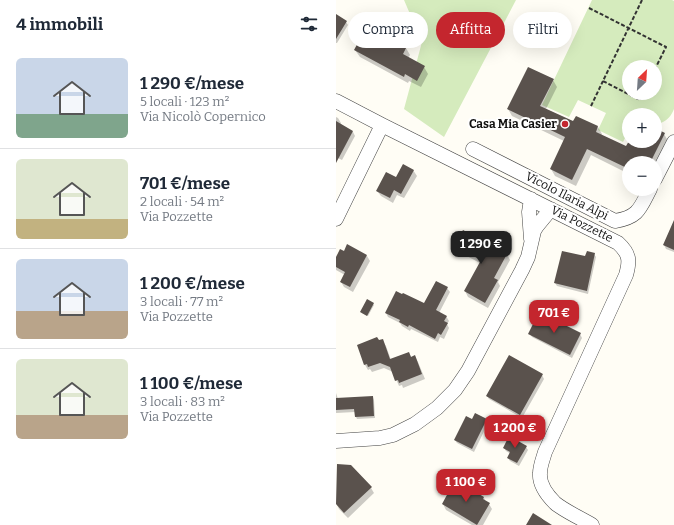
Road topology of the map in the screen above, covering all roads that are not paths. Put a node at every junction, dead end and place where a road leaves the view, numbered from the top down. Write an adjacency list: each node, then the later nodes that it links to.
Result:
1 (336, 101): 2 (street, Via Pozzette)
2 (382, 125): 7 (street, Via Pozzette); 9 (street)
3 (674, 142): 5 (street)
4 (473, 149): 6 (street, Vicolo Ilaria Alpi)
5 (662, 165)
6 (646, 196)
7 (531, 199): 8 (street, Via Pozzette); 10 (street)
8 (551, 209): 10 (street); 12 (street, Via Pozzette)
9 (336, 219)
10 (532, 241): 11 (street)
11 (336, 441)
12 (592, 525)

